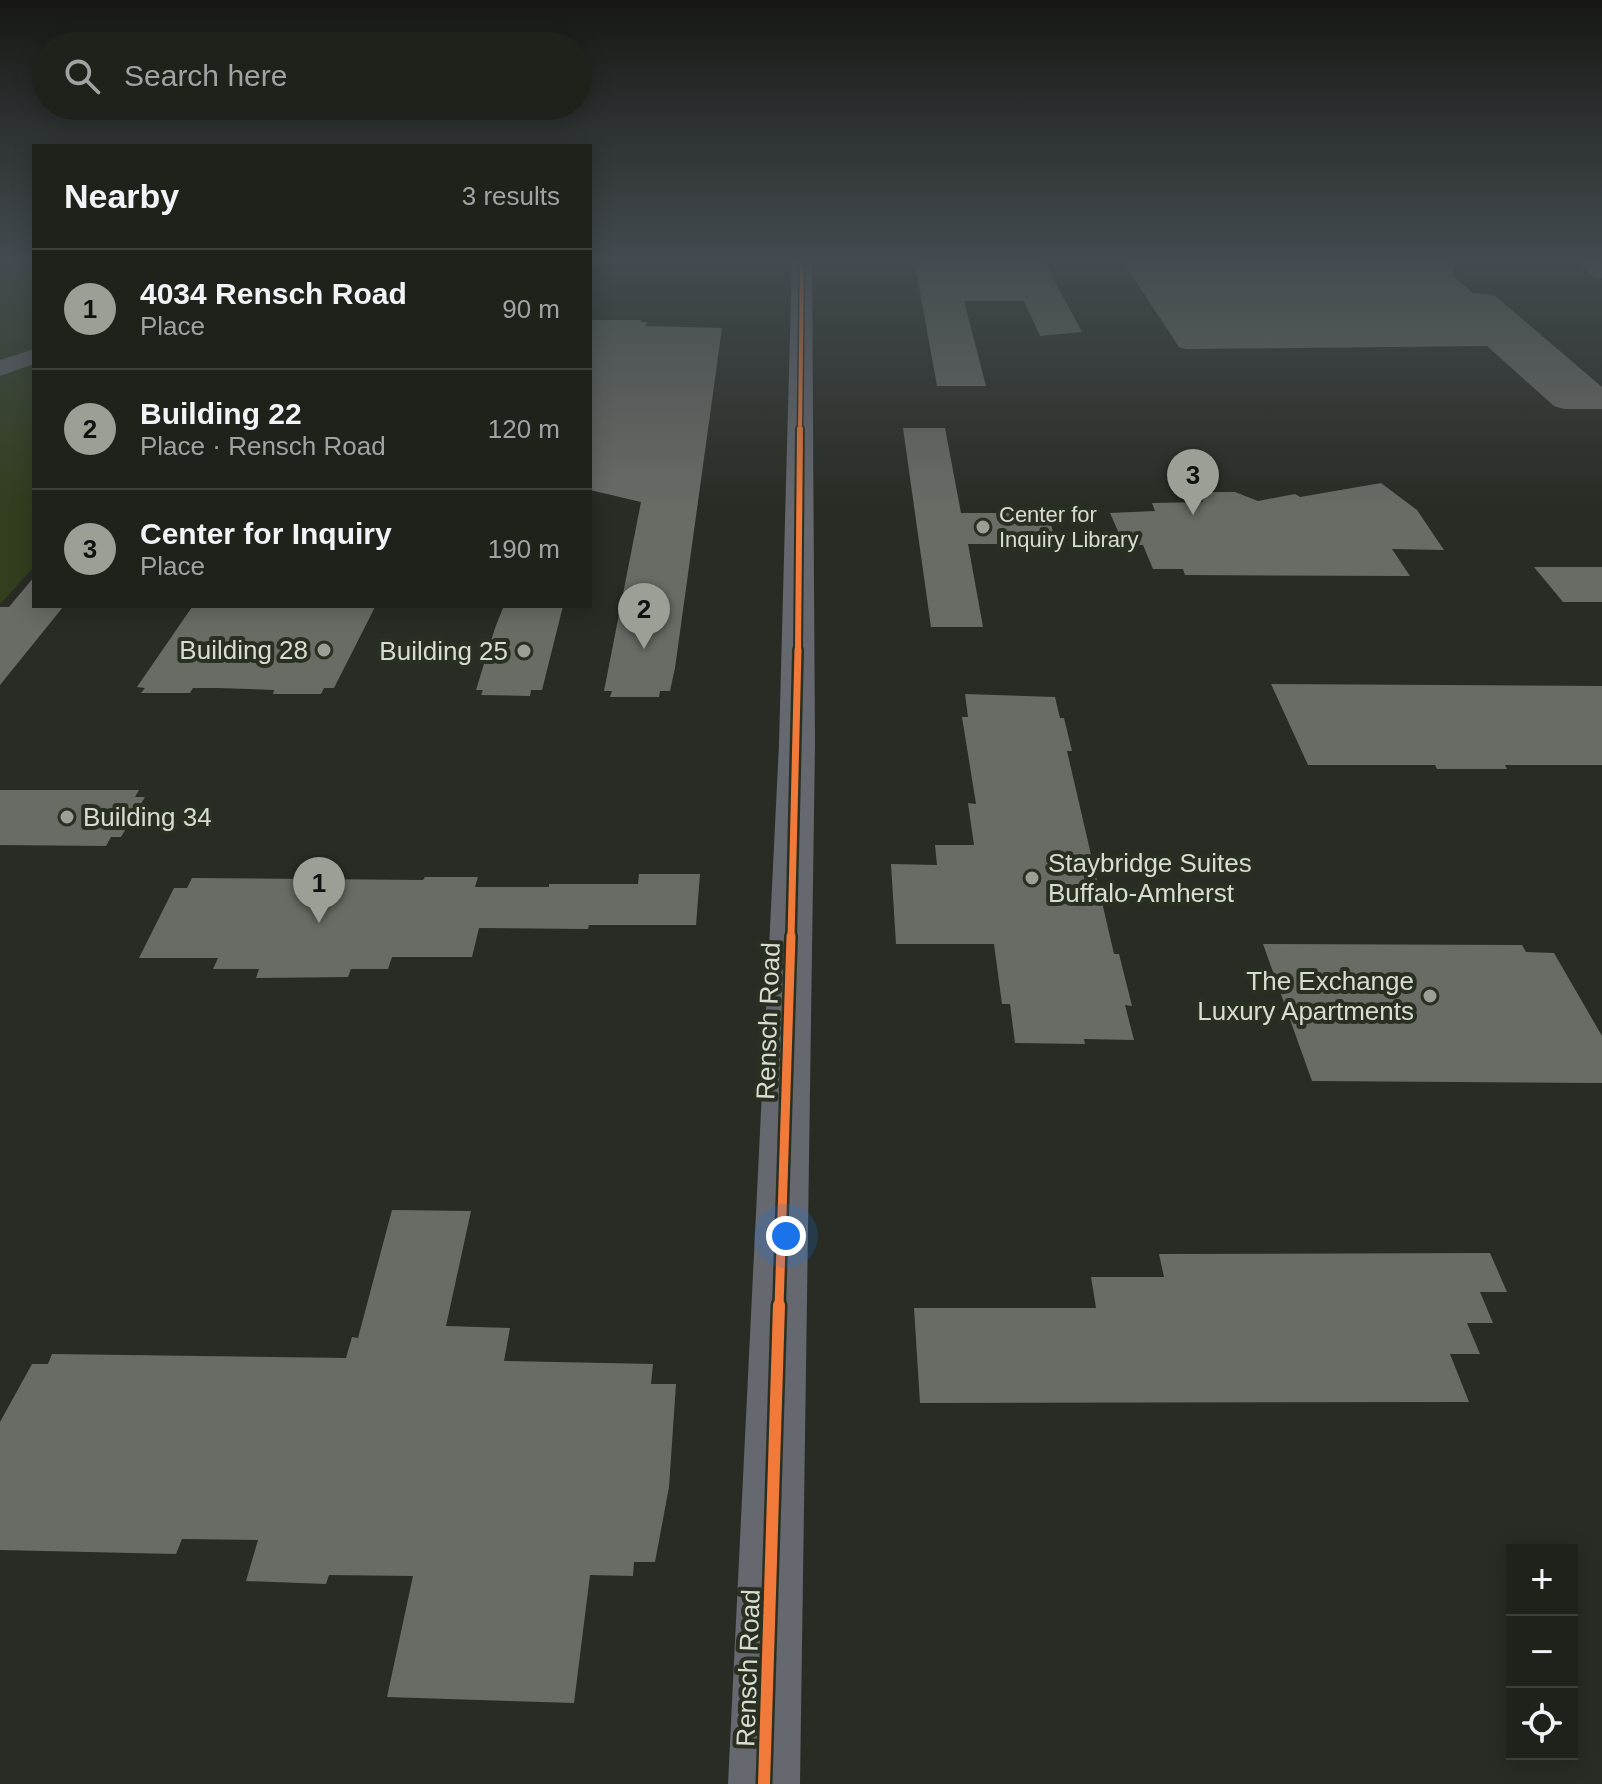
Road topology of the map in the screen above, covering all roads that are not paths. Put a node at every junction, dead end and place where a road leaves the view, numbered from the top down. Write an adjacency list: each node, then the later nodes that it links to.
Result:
1 (24, 342): 3 (highway)
2 (801, 342): 6 (street, Rensch Road)
3 (0, 350)
4 (32, 357): 5 (highway)
5 (0, 368)
6 (764, 1784)

